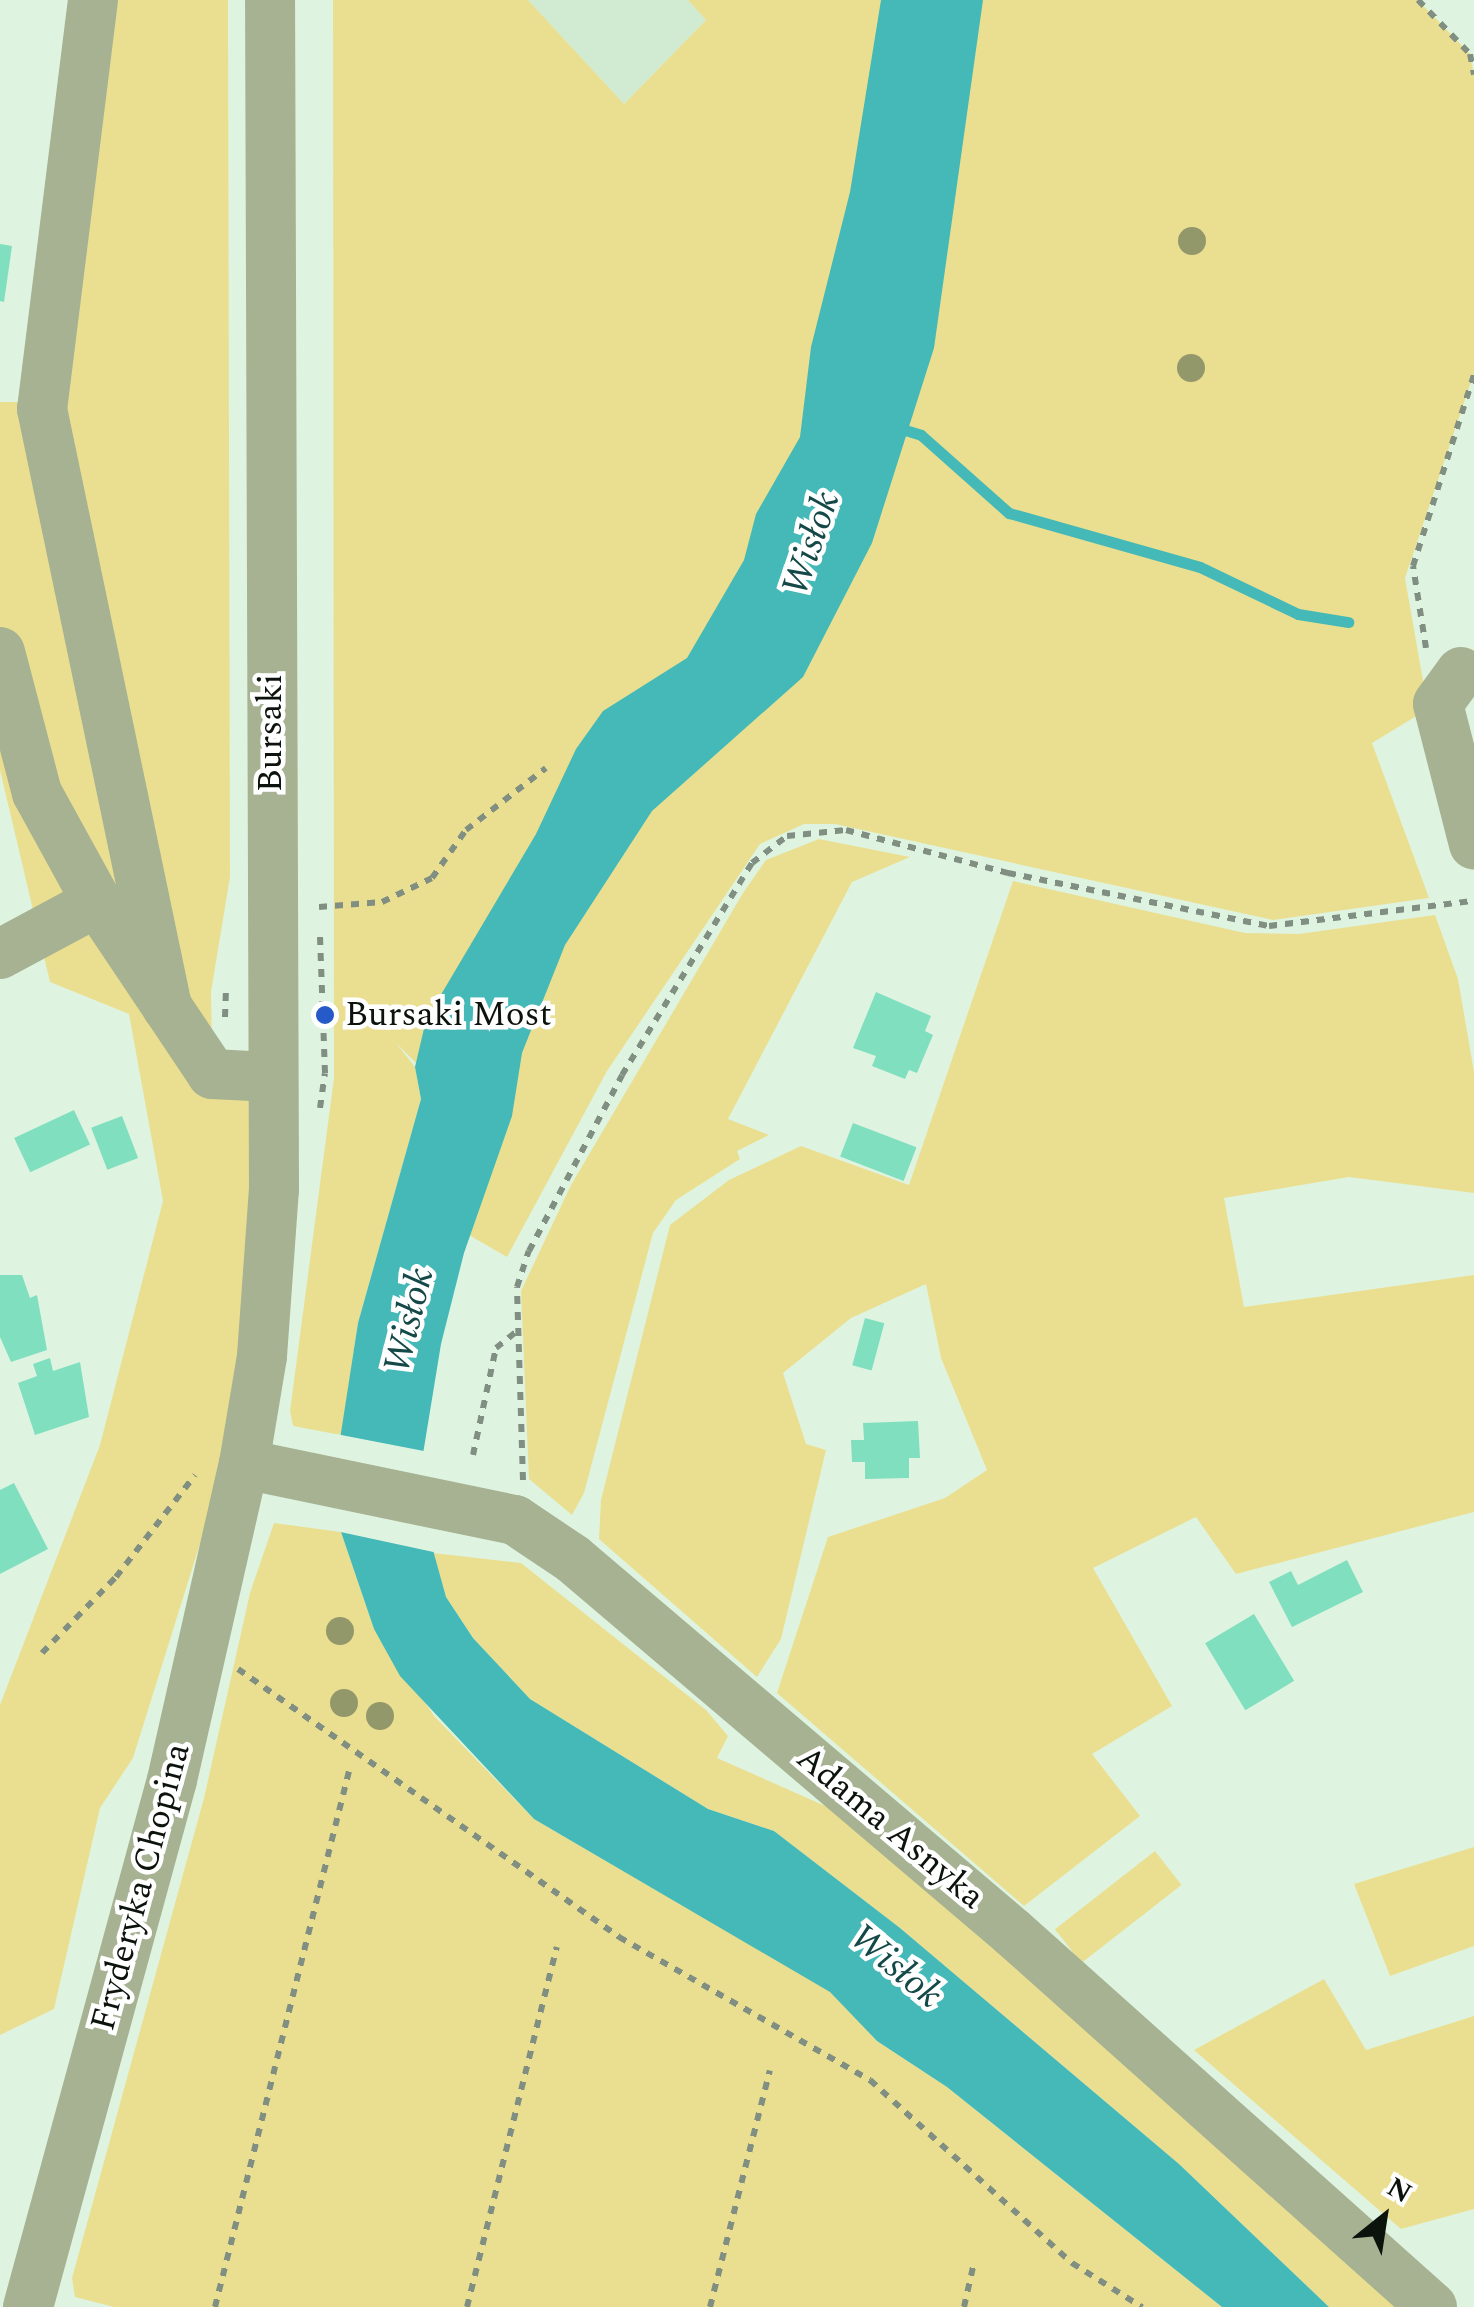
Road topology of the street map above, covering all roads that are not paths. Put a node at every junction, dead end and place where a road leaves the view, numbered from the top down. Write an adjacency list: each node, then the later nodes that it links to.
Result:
1 (93, 0): 8 (street)
2 (270, 0): 9 (street, Bursaki)
3 (0, 652): 6 (street)
4 (1449, 688): 5 (street)
5 (1474, 844)
6 (97, 902): 7 (street); 8 (street)
7 (0, 954)
8 (167, 1007): 9 (street)
9 (272, 1077): 10 (street, Bursaki)
10 (242, 1467): 11 (street, Fryderyka Chopina); 12 (street, Adama Asnyka)
11 (28, 2307)
12 (1432, 2307)

